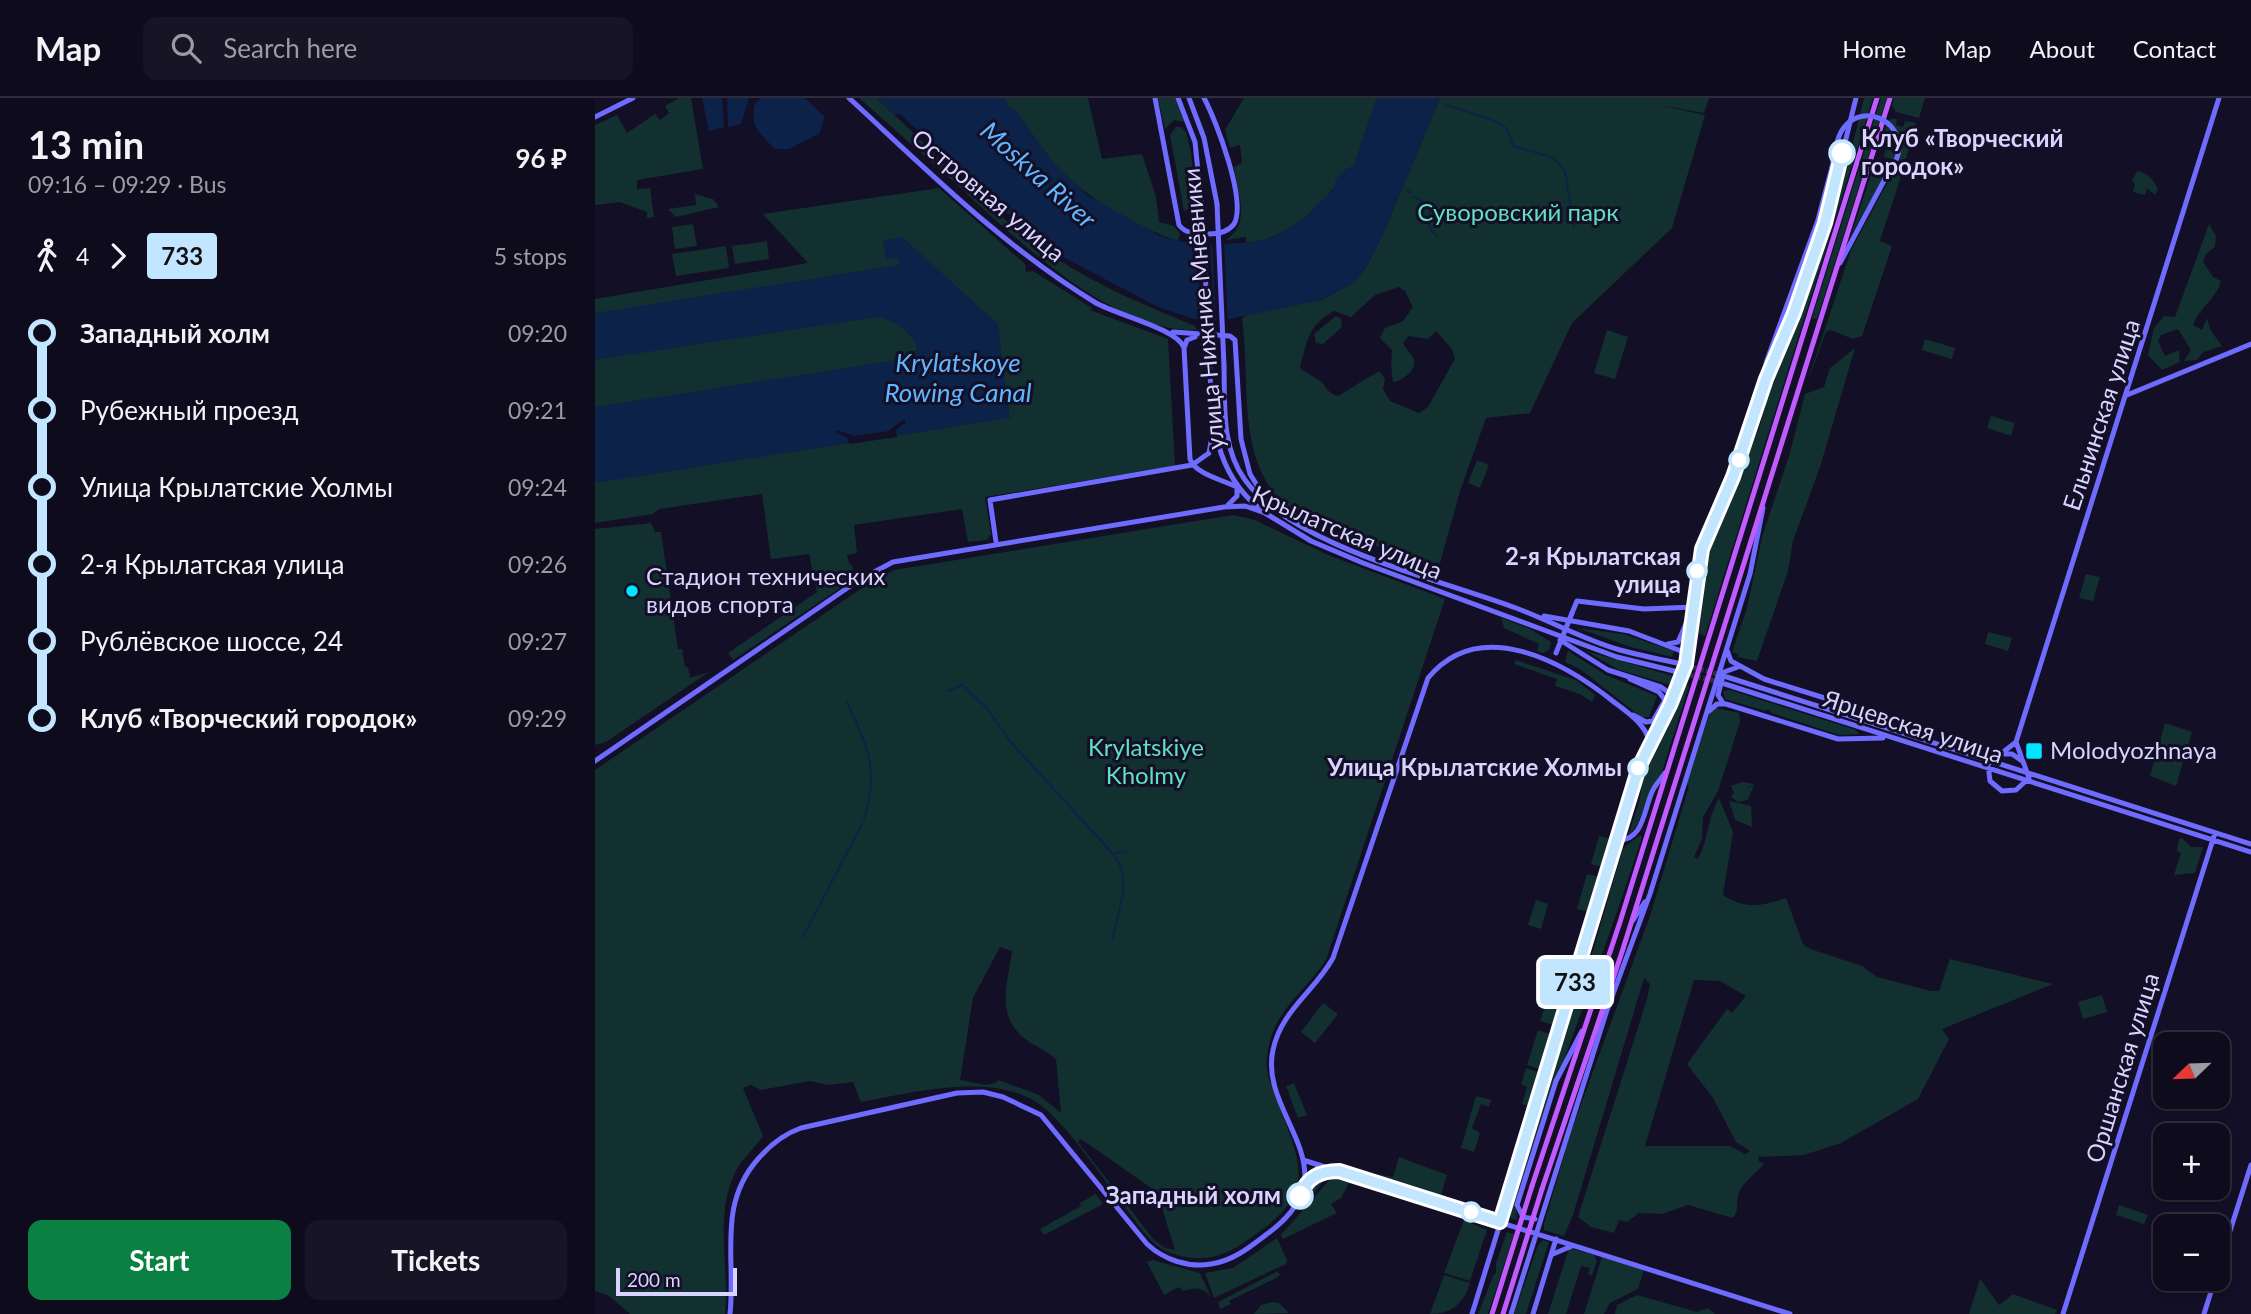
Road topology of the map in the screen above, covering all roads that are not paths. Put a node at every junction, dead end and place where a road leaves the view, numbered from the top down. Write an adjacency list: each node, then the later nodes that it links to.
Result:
1 (633, 98): 11 (main road)
2 (849, 98): 13 (main road, Островная улица)
3 (1155, 98): 6 (main road)
4 (1178, 98): 19 (main road, улица Нижние Мнёвники, bridge)
5 (1189, 98): 23 (main road, улица Нижние Мнёвники, bridge)
6 (1203, 98)
7 (1856, 98): 17 (main road)
8 (1877, 98): 54 (main road)
9 (1890, 98): 12 (main road)
10 (2219, 98): 18 (main road, Ельнинская улица)
11 (595, 117)
12 (1837, 269): 17 (main road, bridge); 22 (main road)
13 (1171, 332): 14 (main road, Островная улица); 16 (main road)
14 (1202, 336): 16 (main road); 23 (main road, Островная улица)
15 (2251, 344): 18 (main road)
16 (1184, 348): 20 (main road)
17 (1761, 395): 27 (main road)
18 (2127, 395): 47 (main road, Ельнинская улица)
19 (1213, 431): 20 (main road); 21 (main road, улица Нижние Мнёвники)
20 (1192, 465): 21 (main road); 26 (main road)
21 (1237, 487): 24 (main road); 25 (main road)
22 (1766, 495): 31 (main road); 64 (main road)
23 (1272, 506): 28 (main road, Крылатская улица)
24 (1224, 507): 25 (main road, Крылатская улица); 26 (main road, Крылатская улица)
25 (1265, 513): 29 (main road, Крылатская улица)
26 (996, 542): 52 (main road, Крылатская улица)
27 (1693, 607): 30 (main road); 32 (main road); 33 (main road, bridge)
28 (1518, 608): 30 (main road); 34 (main road, Крылатская улица)
29 (1539, 627): 36 (main road, Крылатская улица); 37 (main road)
30 (1666, 644): 32 (main road)
31 (1728, 647): 35 (main road); 43 (main road)
32 (1689, 654): 41 (main road)
33 (1552, 662): 42 (main road); 66 (main road)
34 (1677, 663)
35 (1739, 667): 40 (main road); 44 (main road)
36 (1674, 671)
37 (1621, 675): 41 (main road); 42 (main road)
38 (1727, 677): 44 (main road, Ярцевская улица)
39 (1725, 684): 45 (main road, Ярцевская улица)
40 (1726, 704): 43 (main road); 45 (main road)
41 (1670, 705): 46 (main road)
42 (1622, 708): 46 (main road)
43 (1705, 717): 63 (main road)
44 (1907, 734): 48 (main road, Ярцевская улица)
45 (1898, 740): 49 (main road, Ярцевская улица)
46 (1649, 742): 59 (main road)
47 (2017, 743): 50 (main road); 53 (main road)
48 (1943, 745): 49 (main road); 51 (main road, Ярцевская улица)
49 (1940, 754): 55 (main road, Ярцевская улица)
50 (1999, 755): 51 (main road); 53 (main road)
51 (1990, 760): 55 (main road); 56 (main road, Ярцевская улица)
52 (595, 761)
53 (2024, 763): 56 (main road)
54 (1668, 769): 59 (main road); 65 (main road)
55 (1986, 769): 57 (main road, Ярцевская улица); 57 (main road)
56 (2029, 775): 57 (main road); 58 (main road, Ярцевская улица)
57 (2027, 782): 60 (main road, Ярцевская улица)
58 (2215, 833): 60 (main road, Оршанская улица); 61 (main road, Ярцевская улица)
59 (1618, 840): 71 (main road)
60 (2213, 840): 62 (main road, Ярцевская улица); 85 (main road, Оршанская улица)
61 (2251, 844)
62 (2251, 852)
63 (1650, 894): 64 (main road); 70 (main road)
64 (1631, 923): 81 (main road, bridge)
65 (1583, 1030): 70 (main road); 80 (main road, bridge)
66 (1303, 1160): 68 (main road); 69 (main road)
67 (2251, 1165): 72 (main road)
68 (1339, 1171): 69 (main road); 71 (main road)
69 (1303, 1187): 78 (main road)
70 (1541, 1215): 73 (main road)
71 (1500, 1222): 73 (main road); 79 (main road)
72 (2230, 1231)
73 (1536, 1233): 74 (main road); 82 (main road)
74 (1556, 1239): 75 (main road); 76 (main road)
75 (1572, 1245): 76 (main road); 84 (main road)
76 (1551, 1258): 83 (main road)
77 (2211, 1291): 86 (main road)
78 (730, 1314)
79 (1472, 1314)
80 (1492, 1314)
81 (1503, 1314)
82 (1511, 1314)
83 (1532, 1314)
84 (1790, 1314)
85 (2063, 1314)
86 (2204, 1314)

